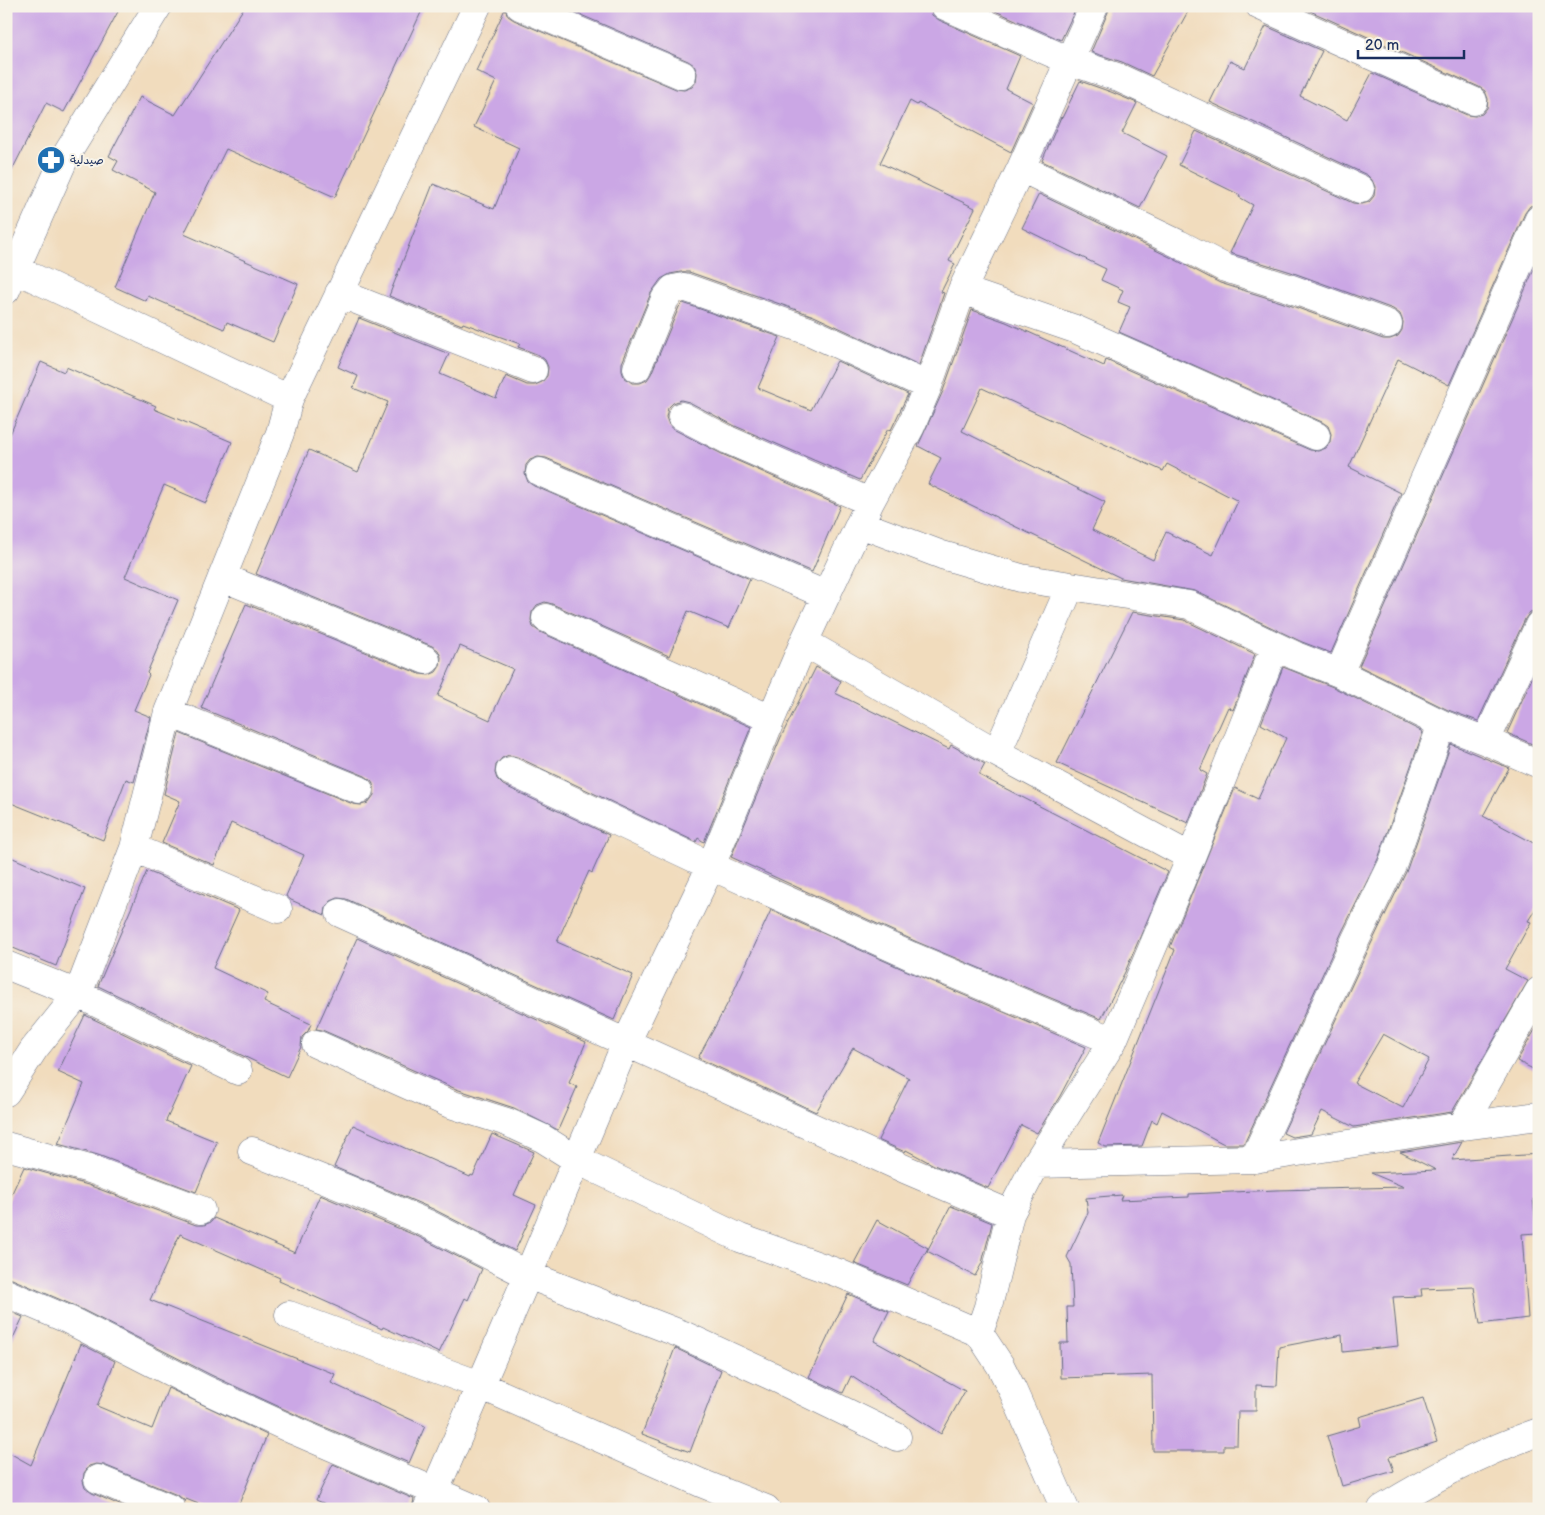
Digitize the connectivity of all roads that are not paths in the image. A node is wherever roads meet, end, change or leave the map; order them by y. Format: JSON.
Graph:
{"nodes":[{"id":1,"x":158,"y":6,"type":"edge"},
{"id":2,"x":477,"y":6,"type":"edge"},
{"id":3,"x":520,"y":6,"type":"edge"},
{"id":4,"x":945,"y":6,"type":"edge"},
{"id":5,"x":1094,"y":6,"type":"edge"},
{"id":6,"x":1260,"y":6,"type":"edge"},
{"id":7,"x":1070,"y":61,"type":"junction"},
{"id":8,"x":682,"y":75,"type":"dead end"},
{"id":9,"x":1473,"y":101,"type":"dead end"},
{"id":10,"x":1021,"y":168,"type":"junction"},
{"id":11,"x":1360,"y":189,"type":"dead end"},
{"id":12,"x":1539,"y":219,"type":"edge"},
{"id":13,"x":10,"y":279,"type":"edge"},
{"id":14,"x":962,"y":290,"type":"junction"},
{"id":15,"x":338,"y":294,"type":"junction"},
{"id":16,"x":1388,"y":324,"type":"dead end"},
{"id":17,"x":637,"y":368,"type":"dead end"},
{"id":18,"x":533,"y":370,"type":"dead end"},
{"id":19,"x":928,"y":386,"type":"junction"},
{"id":20,"x":289,"y":399,"type":"junction"},
{"id":21,"x":682,"y":416,"type":"dead end"},
{"id":22,"x":1316,"y":436,"type":"dead end"},
{"id":23,"x":540,"y":472,"type":"dead end"},
{"id":24,"x":865,"y":513,"type":"junction"},
{"id":25,"x":222,"y":577,"type":"junction"},
{"id":26,"x":1070,"y":587,"type":"junction"},
{"id":27,"x":826,"y":595,"type":"junction"},
{"id":28,"x":546,"y":618,"type":"dead end"},
{"id":29,"x":1539,"y":625,"type":"edge"},
{"id":30,"x":804,"y":642,"type":"junction"},
{"id":31,"x":1275,"y":646,"type":"junction"},
{"id":32,"x":426,"y":660,"type":"dead end"},
{"id":33,"x":1339,"y":673,"type":"junction"},
{"id":34,"x":168,"y":712,"type":"junction"},
{"id":35,"x":771,"y":719,"type":"junction"},
{"id":36,"x":1442,"y":724,"type":"junction"},
{"id":37,"x":1486,"y":741,"type":"junction"},
{"id":38,"x":997,"y":753,"type":"junction"},
{"id":39,"x":1539,"y":764,"type":"edge"},
{"id":40,"x":510,"y":771,"type":"dead end"},
{"id":41,"x":359,"y":790,"type":"dead end"},
{"id":42,"x":134,"y":848,"type":"junction"},
{"id":43,"x":1191,"y":857,"type":"junction"},
{"id":44,"x":711,"y":866,"type":"junction"},
{"id":45,"x":278,"y":909,"type":"dead end"},
{"id":46,"x":340,"y":913,"type":"dead end"},
{"id":47,"x":6,"y":965,"type":"edge"},
{"id":48,"x":1539,"y":991,"type":"edge"},
{"id":49,"x":78,"y":994,"type":"junction"},
{"id":50,"x":1113,"y":1041,"type":"junction"},
{"id":51,"x":626,"y":1043,"type":"junction"},
{"id":52,"x":316,"y":1044,"type":"dead end"},
{"id":53,"x":238,"y":1071,"type":"dead end"},
{"id":54,"x":6,"y":1092,"type":"edge"},
{"id":55,"x":1539,"y":1116,"type":"edge"},
{"id":56,"x":1462,"y":1126,"type":"junction"},
{"id":57,"x":6,"y":1146,"type":"edge"},
{"id":58,"x":252,"y":1151,"type":"dead end"},
{"id":59,"x":1254,"y":1159,"type":"junction"},
{"id":60,"x":577,"y":1160,"type":"junction"},
{"id":61,"x":1036,"y":1164,"type":"junction"},
{"id":62,"x":201,"y":1210,"type":"dead end"},
{"id":63,"x":1010,"y":1214,"type":"junction"},
{"id":64,"x":528,"y":1275,"type":"junction"},
{"id":65,"x":6,"y":1293,"type":"edge"},
{"id":66,"x":289,"y":1315,"type":"dead end"},
{"id":67,"x":979,"y":1333,"type":"junction"},
{"id":68,"x":480,"y":1385,"type":"junction"},
{"id":69,"x":1539,"y":1432,"type":"edge"},
{"id":70,"x":897,"y":1437,"type":"dead end"},
{"id":71,"x":98,"y":1479,"type":"dead end"},
{"id":72,"x":431,"y":1500,"type":"edge"},
{"id":73,"x":171,"y":1509,"type":"edge"},
{"id":74,"x":476,"y":1509,"type":"edge"},
{"id":75,"x":766,"y":1509,"type":"edge"},
{"id":76,"x":1065,"y":1509,"type":"edge"},
{"id":77,"x":1382,"y":1509,"type":"edge"}],
"edges":[{"from":1,"to":13,"type":"street"},
{"from":2,"to":15,"type":"street"},
{"from":3,"to":8,"type":"street"},
{"from":4,"to":7,"type":"street"},
{"from":5,"to":7,"type":"street"},
{"from":6,"to":9,"type":"street"},
{"from":7,"to":10,"type":"street"},
{"from":7,"to":11,"type":"street"},
{"from":10,"to":14,"type":"street"},
{"from":10,"to":16,"type":"street"},
{"from":12,"to":33,"type":"street"},
{"from":13,"to":20,"type":"street"},
{"from":14,"to":19,"type":"street"},
{"from":14,"to":22,"type":"street"},
{"from":15,"to":18,"type":"street"},
{"from":15,"to":20,"type":"street"},
{"from":17,"to":19,"type":"street"},
{"from":19,"to":24,"type":"street"},
{"from":20,"to":25,"type":"street"},
{"from":21,"to":24,"type":"street"},
{"from":23,"to":27,"type":"street"},
{"from":24,"to":26,"type":"street"},
{"from":24,"to":27,"type":"street"},
{"from":25,"to":32,"type":"street"},
{"from":25,"to":34,"type":"street"},
{"from":26,"to":31,"type":"street"},
{"from":26,"to":38,"type":"street"},
{"from":27,"to":30,"type":"street"},
{"from":28,"to":35,"type":"street"},
{"from":29,"to":37,"type":"street"},
{"from":30,"to":35,"type":"street"},
{"from":30,"to":38,"type":"street"},
{"from":31,"to":33,"type":"street"},
{"from":31,"to":43,"type":"street"},
{"from":33,"to":36,"type":"street"},
{"from":34,"to":41,"type":"street"},
{"from":34,"to":42,"type":"street"},
{"from":35,"to":44,"type":"street"},
{"from":36,"to":37,"type":"street"},
{"from":36,"to":59,"type":"street"},
{"from":37,"to":39,"type":"street"},
{"from":38,"to":43,"type":"street"},
{"from":40,"to":44,"type":"street"},
{"from":42,"to":45,"type":"street"},
{"from":42,"to":49,"type":"street"},
{"from":43,"to":50,"type":"street"},
{"from":44,"to":50,"type":"street"},
{"from":44,"to":51,"type":"street"},
{"from":46,"to":51,"type":"street"},
{"from":47,"to":49,"type":"street"},
{"from":48,"to":56,"type":"street"},
{"from":49,"to":53,"type":"street"},
{"from":49,"to":54,"type":"street"},
{"from":50,"to":61,"type":"street"},
{"from":51,"to":60,"type":"street"},
{"from":51,"to":63,"type":"street"},
{"from":52,"to":60,"type":"street"},
{"from":55,"to":56,"type":"street"},
{"from":56,"to":59,"type":"street"},
{"from":57,"to":62,"type":"street"},
{"from":58,"to":64,"type":"street"},
{"from":59,"to":61,"type":"street"},
{"from":60,"to":64,"type":"street"},
{"from":60,"to":67,"type":"street"},
{"from":61,"to":63,"type":"street"},
{"from":63,"to":67,"type":"street"},
{"from":64,"to":68,"type":"street"},
{"from":64,"to":70,"type":"street"},
{"from":65,"to":72,"type":"street"},
{"from":66,"to":68,"type":"street"},
{"from":67,"to":76,"type":"street"},
{"from":68,"to":72,"type":"street"},
{"from":68,"to":75,"type":"street"},
{"from":69,"to":77,"type":"street"},
{"from":71,"to":73,"type":"street"},
{"from":72,"to":74,"type":"street"}]}
